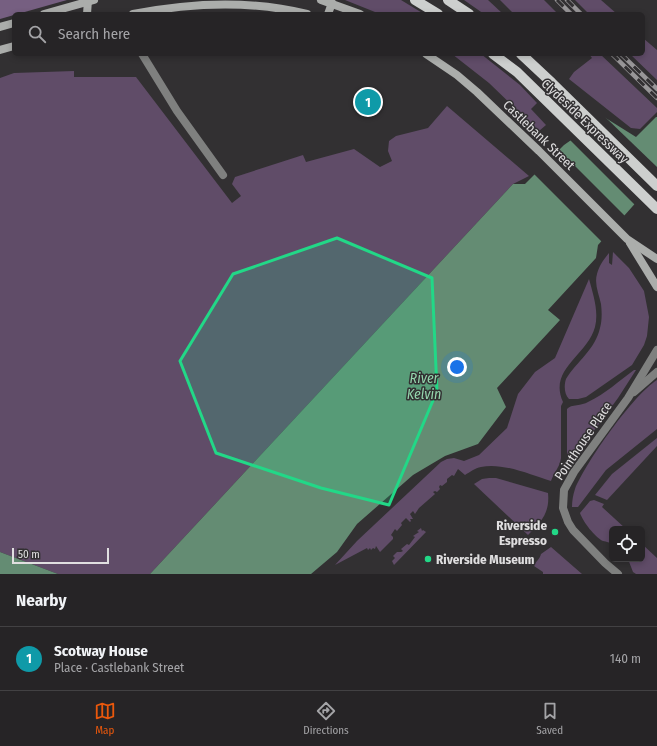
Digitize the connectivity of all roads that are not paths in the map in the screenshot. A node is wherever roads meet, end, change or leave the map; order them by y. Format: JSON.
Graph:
{"nodes":[{"id":1,"x":90,"y":0,"type":"edge"},
{"id":2,"x":321,"y":0,"type":"edge"},
{"id":3,"x":415,"y":0,"type":"edge"},
{"id":4,"x":448,"y":0,"type":"edge"},
{"id":5,"x":332,"y":3,"type":"junction"},
{"id":6,"x":51,"y":12,"type":"edge"},
{"id":7,"x":87,"y":12,"type":"edge"},
{"id":8,"x":144,"y":12,"type":"edge"},
{"id":9,"x":298,"y":12,"type":"edge"},
{"id":10,"x":329,"y":12,"type":"edge"},
{"id":11,"x":355,"y":12,"type":"edge"},
{"id":12,"x":435,"y":12,"type":"edge"},
{"id":13,"x":466,"y":12,"type":"edge"},
{"id":14,"x":12,"y":24,"type":"edge"},
{"id":15,"x":0,"y":27,"type":"edge"},
{"id":16,"x":12,"y":47,"type":"edge"},
{"id":17,"x":0,"y":50,"type":"edge"},
{"id":18,"x":143,"y":56,"type":"edge"},
{"id":19,"x":427,"y":56,"type":"edge"},
{"id":20,"x":496,"y":56,"type":"edge"},
{"id":21,"x":523,"y":56,"type":"edge"},
{"id":22,"x":223,"y":175,"type":"dead end"},
{"id":23,"x":657,"y":186,"type":"edge"},
{"id":24,"x":657,"y":209,"type":"edge"},
{"id":25,"x":627,"y":238,"type":"junction"},
{"id":26,"x":657,"y":259,"type":"edge"},
{"id":27,"x":657,"y":287,"type":"edge"},
{"id":28,"x":657,"y":350,"type":"edge"},
{"id":29,"x":657,"y":372,"type":"edge"},
{"id":30,"x":628,"y":398,"type":"junction"},
{"id":31,"x":618,"y":574,"type":"edge"}],
"edges":[{"from":1,"to":6,"type":"main road"},
{"from":1,"to":7,"type":"main road"},
{"from":2,"to":5,"type":"main road"},
{"from":3,"to":12,"type":"main road"},
{"from":4,"to":13,"type":"main road"},
{"from":5,"to":10,"type":"main road"},
{"from":5,"to":11,"type":"main road"},
{"from":8,"to":9,"type":"main road"},
{"from":14,"to":15,"type":"main road"},
{"from":16,"to":17,"type":"main road"},
{"from":18,"to":22,"type":"street"},
{"from":19,"to":25,"type":"main road","name":"Castlebank Street"},
{"from":20,"to":24,"type":"main road","name":"Clydeside Expressway"},
{"from":21,"to":23,"type":"main road","name":"Clydeside Expressway"},
{"from":25,"to":26,"type":"main road","name":"Castlebank Street"},
{"from":25,"to":27,"type":"main road","name":"Castlebank Street"},
{"from":28,"to":30,"type":"street","name":"Pointhouse Place"},
{"from":29,"to":30,"type":"street","name":"Pointhouse Place"},
{"from":30,"to":31,"type":"street","name":"Pointhouse Place"}]}
